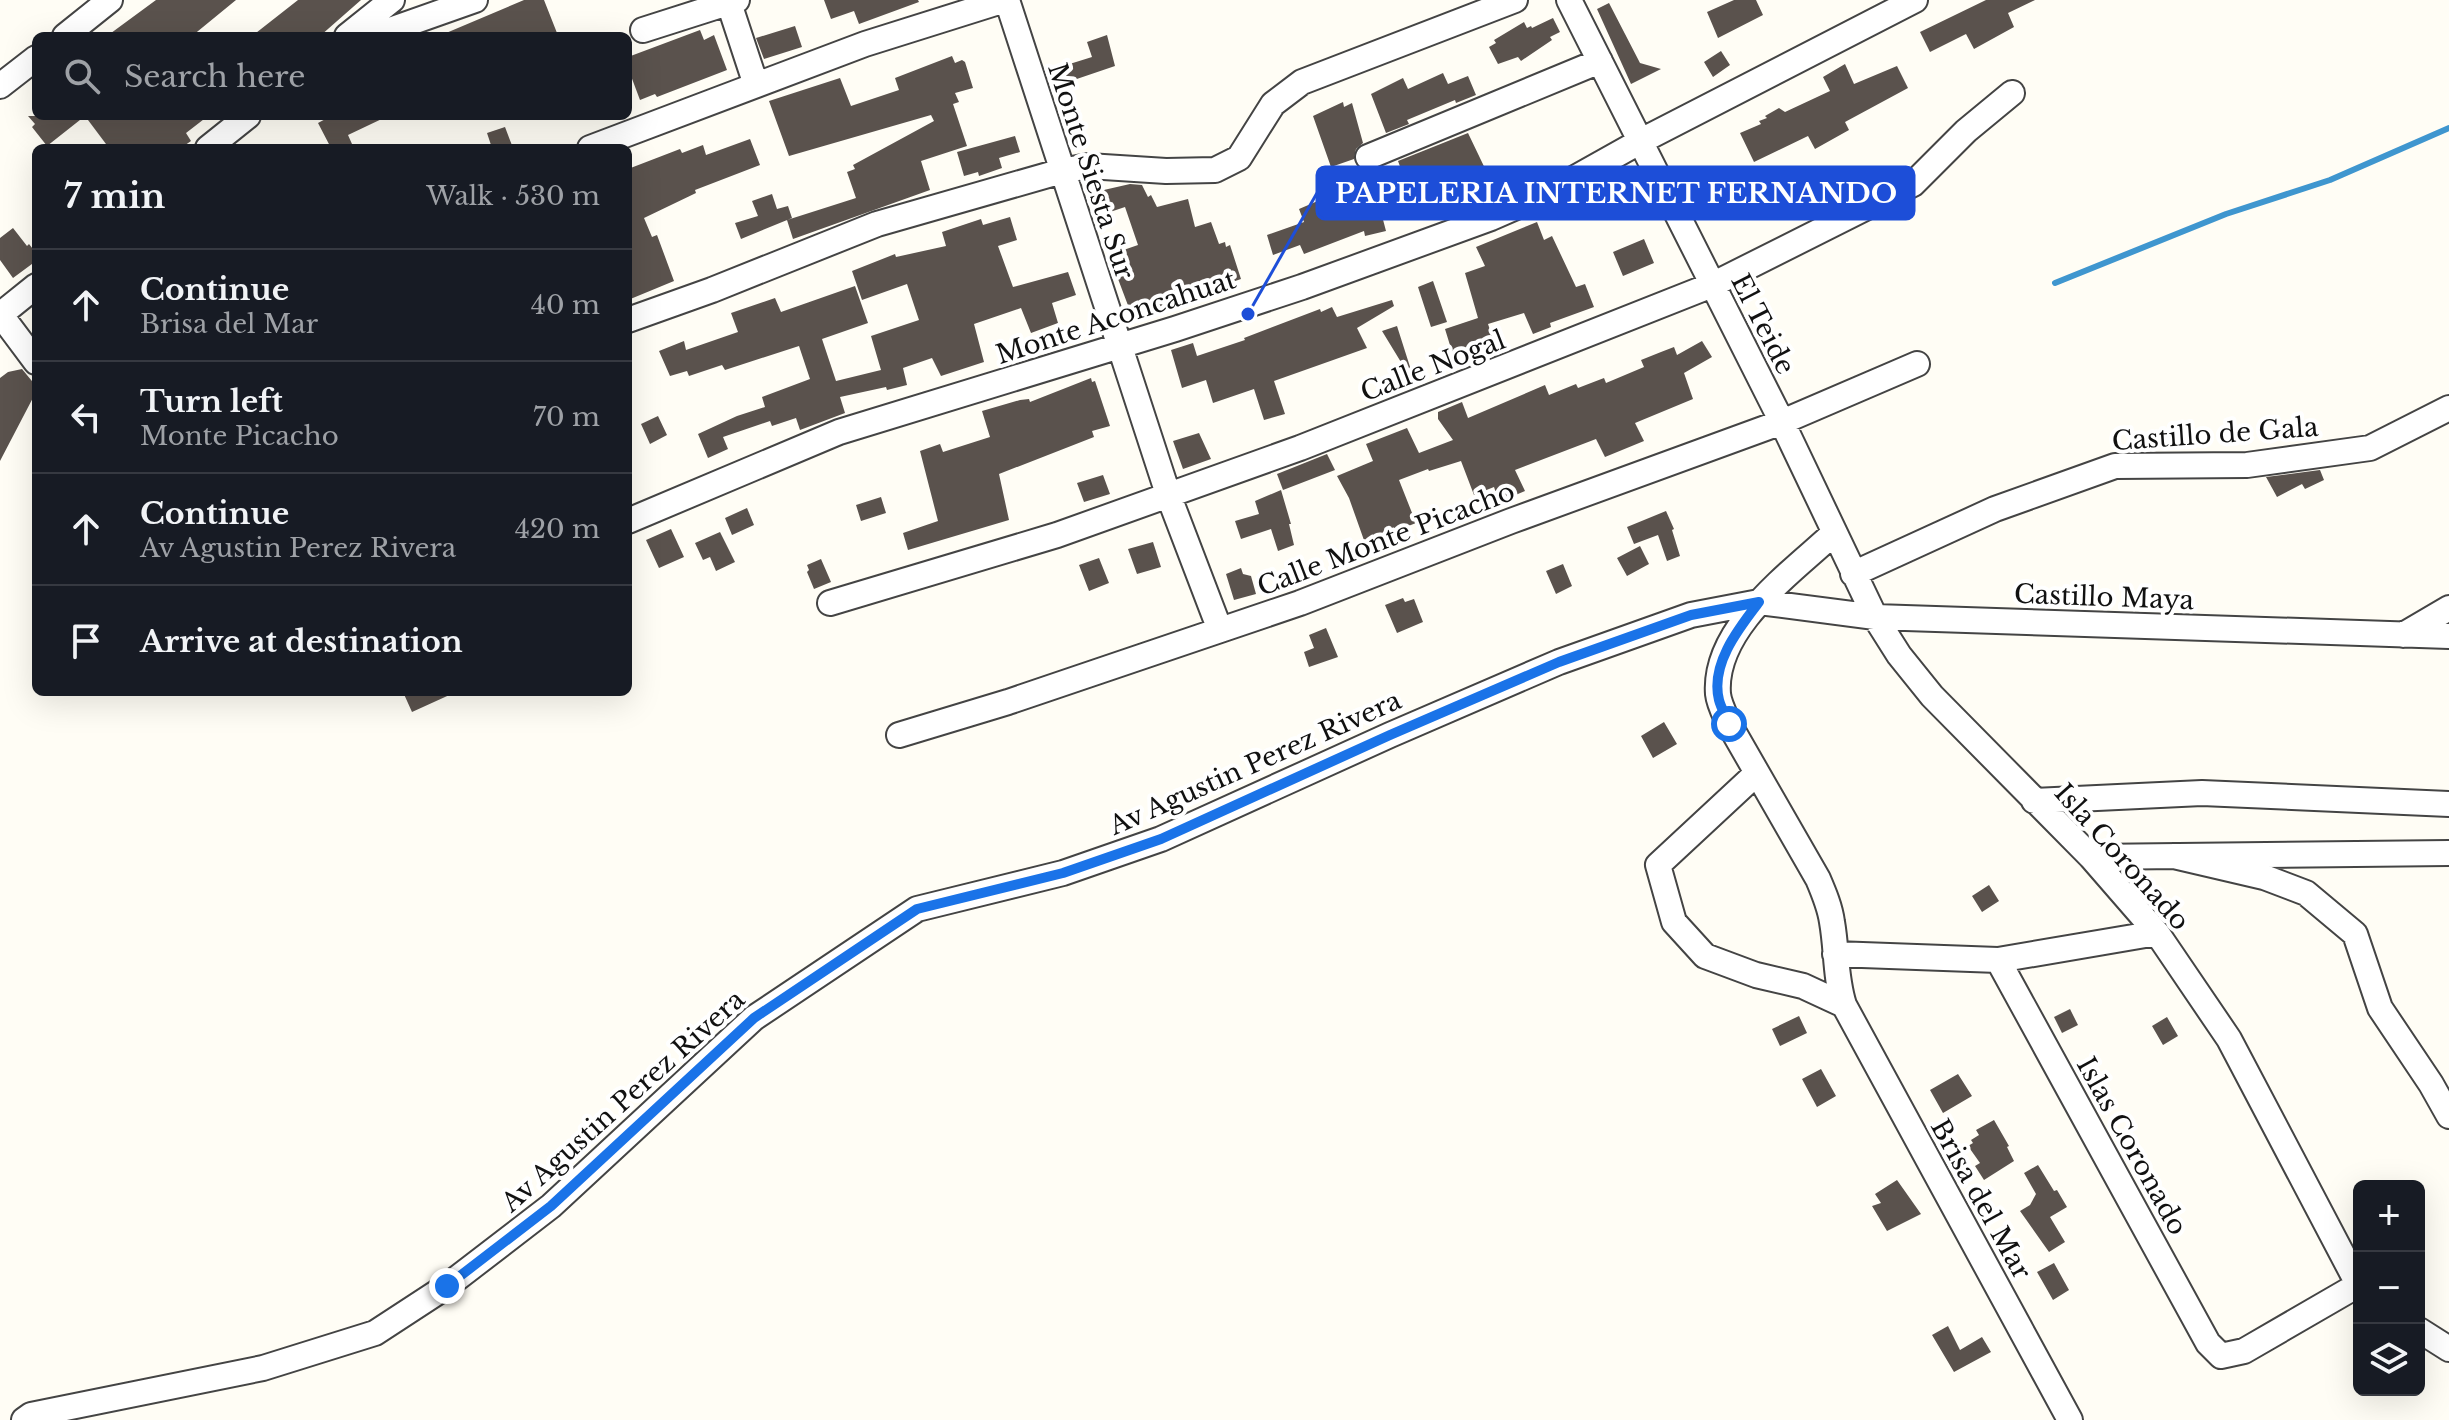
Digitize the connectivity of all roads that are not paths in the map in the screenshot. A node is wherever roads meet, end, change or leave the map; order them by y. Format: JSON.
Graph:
{"nodes":[{"id":1,"x":110,"y":0,"type":"edge"},
{"id":2,"x":392,"y":0,"type":"edge"},
{"id":3,"x":475,"y":0,"type":"edge"},
{"id":4,"x":1006,"y":0,"type":"edge"},
{"id":5,"x":1515,"y":0,"type":"edge"},
{"id":6,"x":1569,"y":0,"type":"edge"},
{"id":7,"x":1915,"y":0,"type":"edge"},
{"id":8,"x":731,"y":1,"type":"edge"},
{"id":9,"x":643,"y":30,"type":"dead end"},
{"id":10,"x":70,"y":32,"type":"edge"},
{"id":11,"x":352,"y":32,"type":"edge"},
{"id":12,"x":384,"y":32,"type":"edge"},
{"id":13,"x":32,"y":61,"type":"edge"},
{"id":14,"x":1600,"y":61,"type":"junction"},
{"id":15,"x":756,"y":85,"type":"junction"},
{"id":16,"x":0,"y":86,"type":"edge"},
{"id":17,"x":2012,"y":93,"type":"dead end"},
{"id":18,"x":243,"y":120,"type":"edge"},
{"id":19,"x":1641,"y":141,"type":"junction"},
{"id":20,"x":213,"y":144,"type":"edge"},
{"id":21,"x":601,"y":144,"type":"edge"},
{"id":22,"x":1368,"y":157,"type":"dead end"},
{"id":23,"x":1062,"y":171,"type":"junction"},
{"id":24,"x":1712,"y":285,"type":"junction"},
{"id":25,"x":32,"y":289,"type":"edge"},
{"id":26,"x":0,"y":315,"type":"edge"},
{"id":27,"x":632,"y":319,"type":"edge"},
{"id":28,"x":1119,"y":348,"type":"junction"},
{"id":29,"x":32,"y":357,"type":"edge"},
{"id":30,"x":1917,"y":364,"type":"dead end"},
{"id":31,"x":2449,"y":408,"type":"edge"},
{"id":32,"x":1782,"y":422,"type":"junction"},
{"id":33,"x":1168,"y":494,"type":"junction"},
{"id":34,"x":632,"y":519,"type":"edge"},
{"id":35,"x":1834,"y":533,"type":"junction"},
{"id":36,"x":1853,"y":574,"type":"junction"},
{"id":37,"x":1759,"y":602,"type":"junction"},
{"id":38,"x":830,"y":603,"type":"dead end"},
{"id":39,"x":2449,"y":608,"type":"edge"},
{"id":40,"x":1875,"y":617,"type":"junction"},
{"id":41,"x":1220,"y":630,"type":"junction"},
{"id":42,"x":2401,"y":636,"type":"junction"},
{"id":43,"x":2449,"y":636,"type":"edge"},
{"id":44,"x":899,"y":735,"type":"dead end"},
{"id":45,"x":1757,"y":773,"type":"junction"},
{"id":46,"x":2034,"y":801,"type":"junction"},
{"id":47,"x":2449,"y":804,"type":"edge"},
{"id":48,"x":2449,"y":853,"type":"edge"},
{"id":49,"x":2174,"y":856,"type":"junction"},
{"id":50,"x":2091,"y":857,"type":"junction"},
{"id":51,"x":2157,"y":933,"type":"junction"},
{"id":52,"x":1835,"y":954,"type":"junction"},
{"id":53,"x":1998,"y":960,"type":"junction"},
{"id":54,"x":1844,"y":1005,"type":"junction"},
{"id":55,"x":2449,"y":1116,"type":"edge"},
{"id":56,"x":2353,"y":1276,"type":"edge"},
{"id":57,"x":2353,"y":1289,"type":"edge"},
{"id":58,"x":2425,"y":1334,"type":"edge"},
{"id":59,"x":2449,"y":1349,"type":"edge"},
{"id":60,"x":24,"y":1420,"type":"edge"},
{"id":61,"x":2070,"y":1420,"type":"edge"}],
"edges":[{"from":1,"to":10,"type":"street"},
{"from":2,"to":11,"type":"street"},
{"from":3,"to":12,"type":"street"},
{"from":4,"to":15,"type":"street"},
{"from":4,"to":23,"type":"street","name":"Monte Siesta Sur"},
{"from":5,"to":23,"type":"street"},
{"from":6,"to":14,"type":"street","name":"El Teide"},
{"from":7,"to":19,"type":"street","name":"Monte Aconcahuat"},
{"from":8,"to":9,"type":"street"},
{"from":8,"to":15,"type":"street"},
{"from":13,"to":16,"type":"street"},
{"from":14,"to":19,"type":"street","name":"El Teide"},
{"from":14,"to":22,"type":"street"},
{"from":15,"to":21,"type":"street"},
{"from":17,"to":24,"type":"street","name":"Calle Nogal"},
{"from":18,"to":20,"type":"street"},
{"from":19,"to":24,"type":"street","name":"El Teide"},
{"from":19,"to":28,"type":"street","name":"Monte Aconcahuat"},
{"from":23,"to":27,"type":"street"},
{"from":23,"to":28,"type":"street","name":"Monte Siesta Sur"},
{"from":24,"to":32,"type":"street","name":"El Teide"},
{"from":24,"to":33,"type":"street","name":"Calle Nogal"},
{"from":25,"to":26,"type":"street"},
{"from":26,"to":29,"type":"street"},
{"from":28,"to":33,"type":"street","name":"Monte Siesta Sur"},
{"from":28,"to":34,"type":"street","name":"Monte Aconcahuat"},
{"from":30,"to":32,"type":"street","name":"Calle Monte Picacho"},
{"from":31,"to":36,"type":"street","name":"Castillo de Gala"},
{"from":32,"to":35,"type":"street","name":"El Teide"},
{"from":32,"to":41,"type":"street","name":"Calle Monte Picacho"},
{"from":33,"to":38,"type":"street","name":"Calle Nogal"},
{"from":33,"to":41,"type":"street","name":"Monte Siesta Sur"},
{"from":35,"to":36,"type":"street","name":"Isla Coronado"},
{"from":35,"to":37,"type":"street","name":"Brisa del Mar"},
{"from":36,"to":40,"type":"street","name":"Isla Coronado"},
{"from":37,"to":40,"type":"street","name":"Castillo Maya"},
{"from":37,"to":45,"type":"street","name":"Brisa del Mar"},
{"from":37,"to":60,"type":"street","name":"Av Agustin Perez Rivera"},
{"from":39,"to":42,"type":"street"},
{"from":40,"to":42,"type":"street","name":"Castillo Maya"},
{"from":40,"to":46,"type":"street","name":"Isla Coronado"},
{"from":41,"to":44,"type":"street","name":"Calle Monte Picacho"},
{"from":42,"to":43,"type":"street","name":"Castillo Maya"},
{"from":45,"to":52,"type":"street","name":"Brisa del Mar"},
{"from":45,"to":54,"type":"street"},
{"from":46,"to":47,"type":"street"},
{"from":46,"to":50,"type":"street","name":"Isla Coronado"},
{"from":48,"to":49,"type":"street"},
{"from":49,"to":50,"type":"street"},
{"from":49,"to":55,"type":"street"},
{"from":50,"to":51,"type":"street","name":"Isla Coronado"},
{"from":51,"to":53,"type":"street"},
{"from":51,"to":56,"type":"street","name":"Isla Coronado"},
{"from":52,"to":53,"type":"street"},
{"from":52,"to":54,"type":"street","name":"Brisa del Mar"},
{"from":53,"to":57,"type":"street","name":"Islas Coronado"},
{"from":54,"to":61,"type":"street","name":"Brisa del Mar"},
{"from":58,"to":59,"type":"street"}]}
